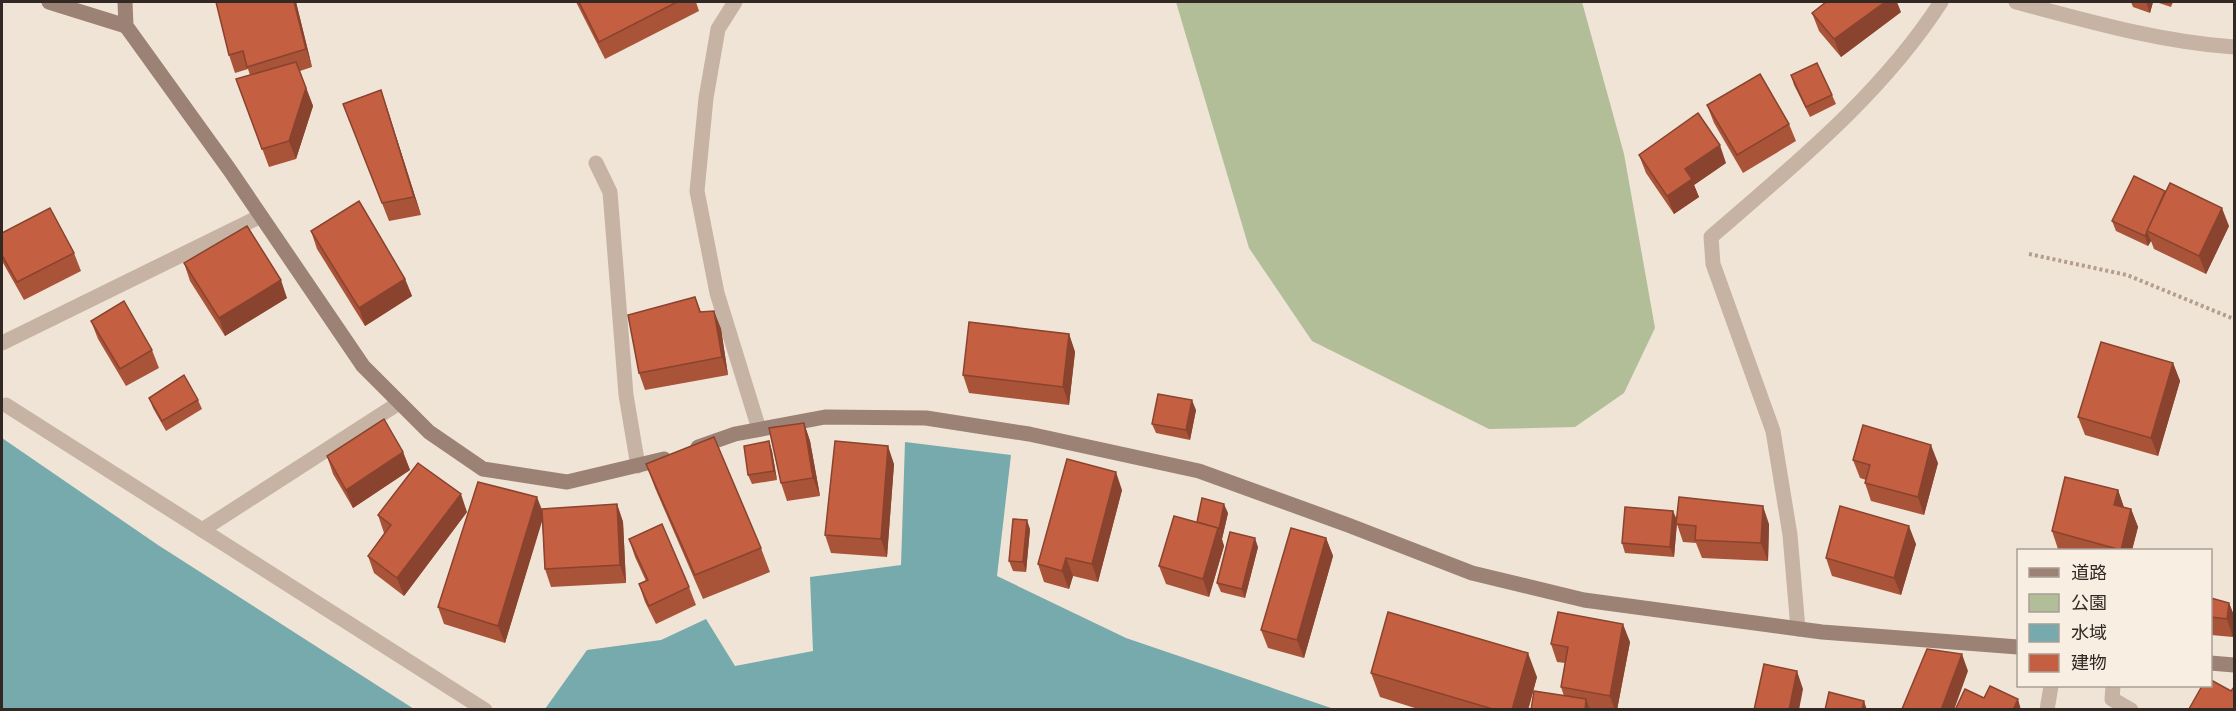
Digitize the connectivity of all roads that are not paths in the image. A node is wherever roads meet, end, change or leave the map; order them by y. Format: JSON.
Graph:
{"nodes":[{"id":1,"x":50,"y":2,"type":"edge"},
{"id":2,"x":125,"y":2,"type":"edge"},
{"id":3,"x":735,"y":2,"type":"edge"},
{"id":4,"x":1941,"y":2,"type":"edge"},
{"id":5,"x":2016,"y":2,"type":"edge"},
{"id":6,"x":126,"y":26,"type":"junction"},
{"id":7,"x":2235,"y":47,"type":"edge"},
{"id":8,"x":596,"y":163,"type":"dead end"},
{"id":9,"x":261,"y":216,"type":"junction"},
{"id":10,"x":2,"y":343,"type":"edge"},
{"id":11,"x":399,"y":403,"type":"junction"},
{"id":12,"x":6,"y":405,"type":"dead end"},
{"id":13,"x":759,"y":429,"type":"junction"},
{"id":14,"x":638,"y":466,"type":"junction"},
{"id":15,"x":201,"y":530,"type":"junction"},
{"id":16,"x":1798,"y":629,"type":"junction"},
{"id":17,"x":2017,"y":647,"type":"edge"},
{"id":18,"x":2212,"y":663,"type":"edge"},
{"id":19,"x":2235,"y":665,"type":"edge"},
{"id":20,"x":2051,"y":687,"type":"edge"},
{"id":21,"x":2113,"y":687,"type":"edge"},
{"id":22,"x":485,"y":710,"type":"edge"},
{"id":23,"x":2048,"y":710,"type":"edge"},
{"id":24,"x":2131,"y":710,"type":"edge"}],
"edges":[{"from":1,"to":6,"type":"street"},
{"from":2,"to":6,"type":"street"},
{"from":3,"to":13,"type":"street"},
{"from":4,"to":16,"type":"street"},
{"from":5,"to":7,"type":"street"},
{"from":6,"to":9,"type":"street"},
{"from":8,"to":14,"type":"street"},
{"from":9,"to":10,"type":"street"},
{"from":9,"to":11,"type":"street"},
{"from":11,"to":14,"type":"street"},
{"from":11,"to":15,"type":"street"},
{"from":12,"to":15,"type":"street"},
{"from":13,"to":14,"type":"street"},
{"from":13,"to":16,"type":"street"},
{"from":15,"to":22,"type":"street"},
{"from":16,"to":17,"type":"street"},
{"from":18,"to":19,"type":"street"},
{"from":20,"to":23,"type":"street"},
{"from":21,"to":24,"type":"street"}]}
